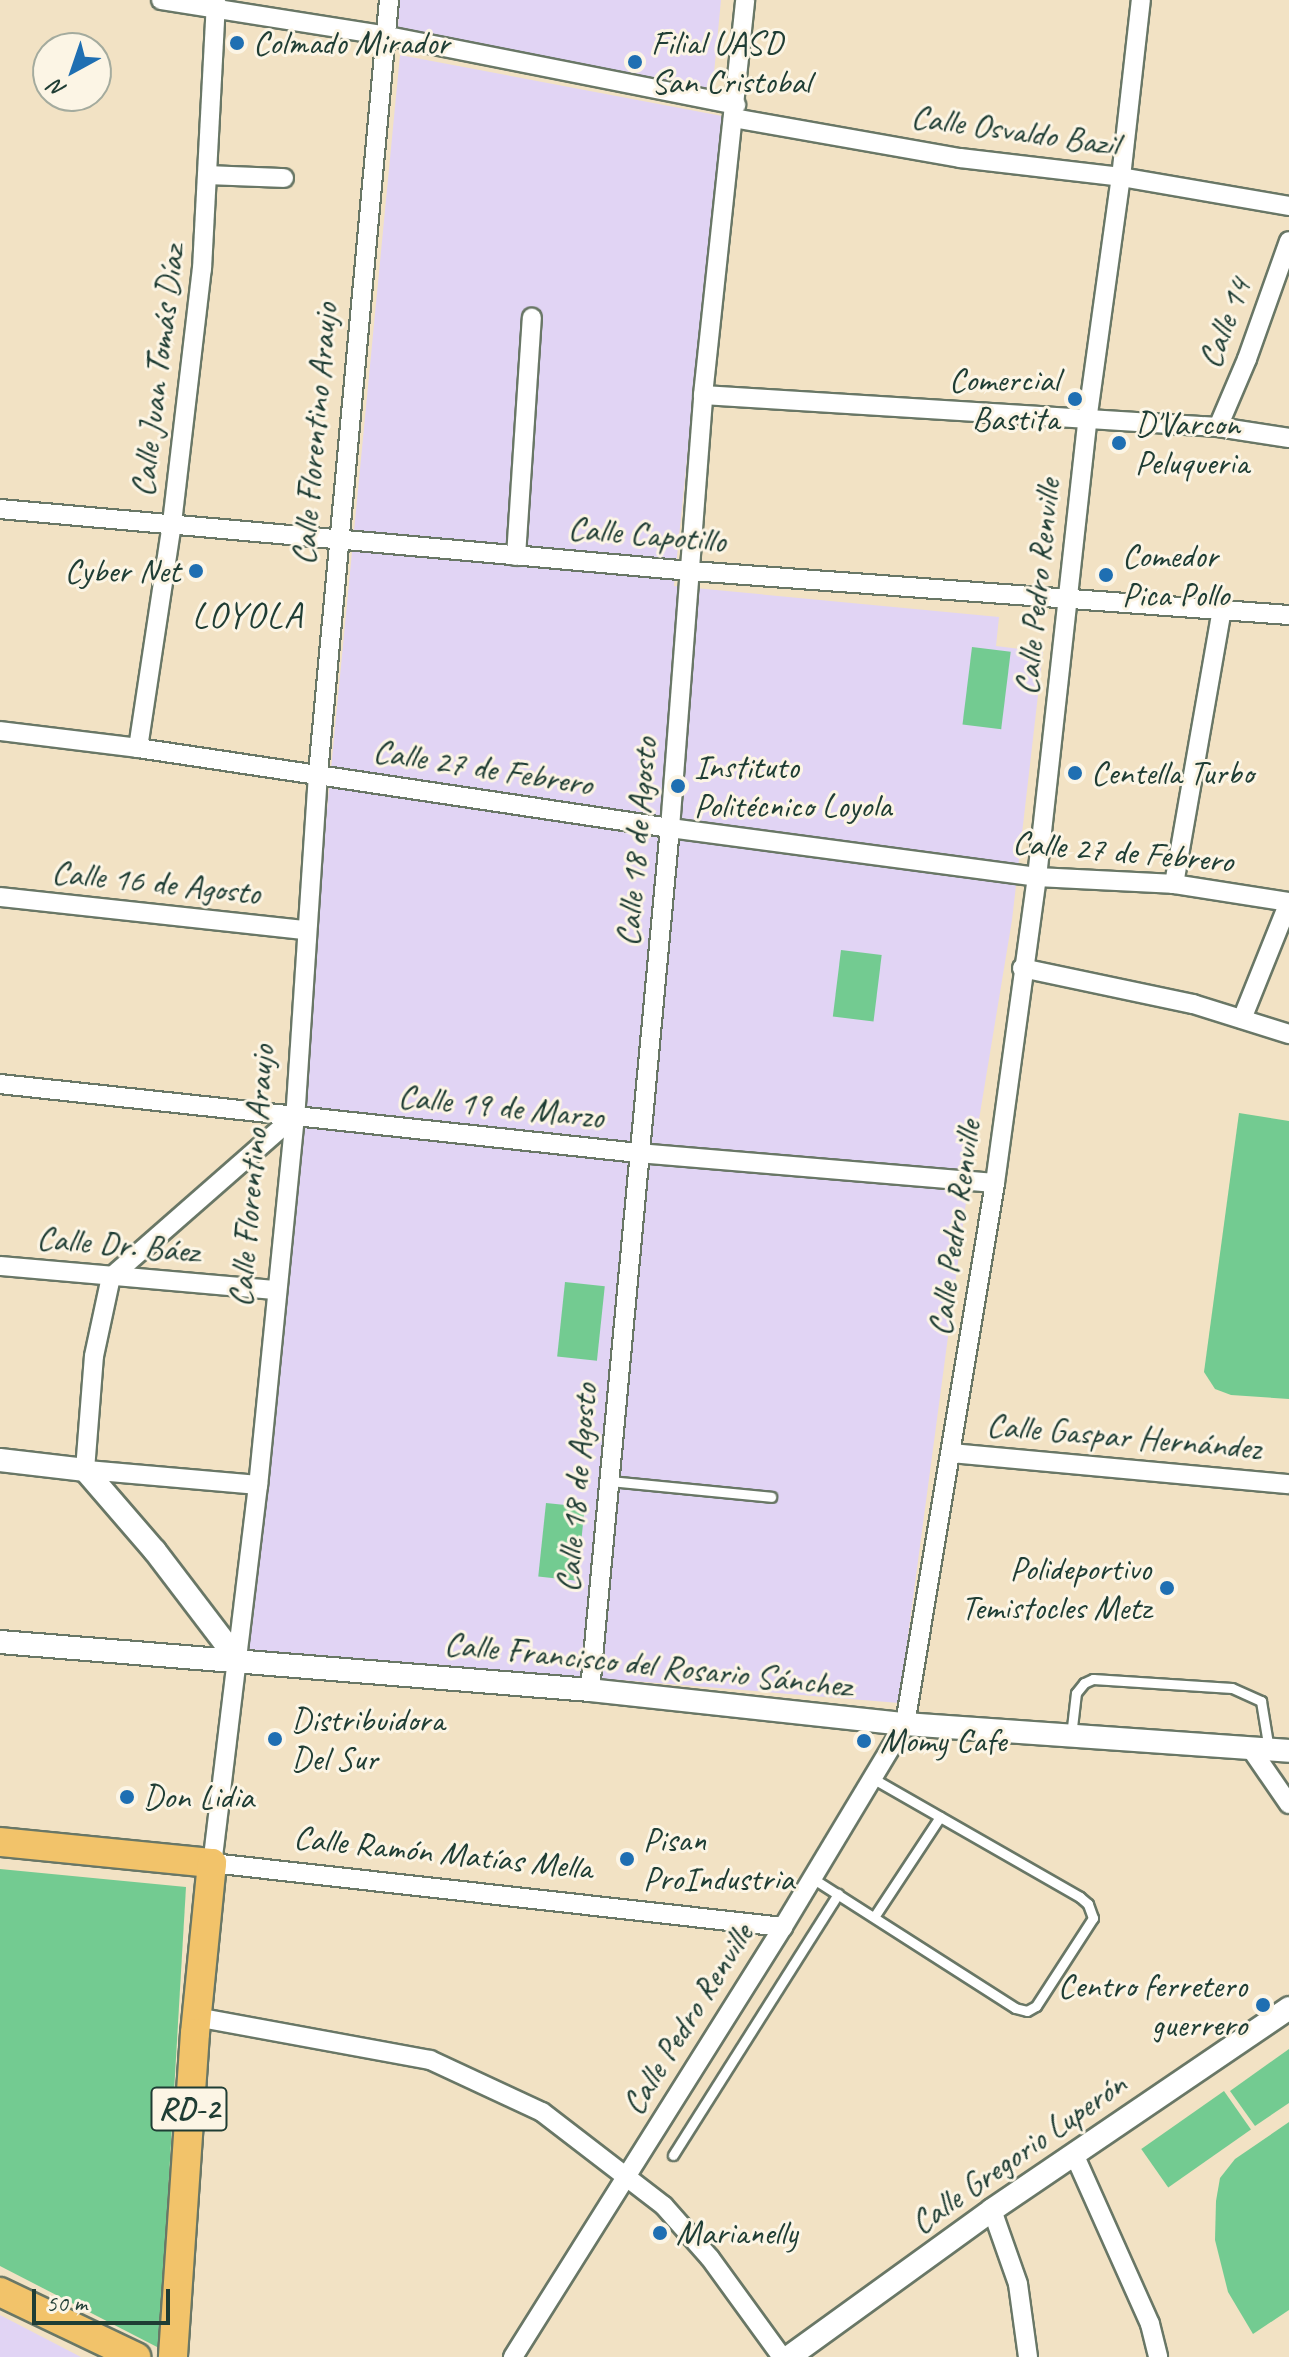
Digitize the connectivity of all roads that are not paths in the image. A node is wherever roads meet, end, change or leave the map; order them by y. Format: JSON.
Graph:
{"nodes":[{"id":1,"x":161,"y":0,"type":"edge"},
{"id":2,"x":389,"y":0,"type":"edge"},
{"id":3,"x":745,"y":0,"type":"edge"},
{"id":4,"x":1141,"y":0,"type":"edge"},
{"id":5,"x":216,"y":4,"type":"edge"},
{"id":6,"x":388,"y":36,"type":"junction"},
{"id":7,"x":734,"y":112,"type":"junction"},
{"id":8,"x":209,"y":175,"type":"junction"},
{"id":9,"x":1121,"y":177,"type":"junction"},
{"id":10,"x":284,"y":178,"type":"dead end"},
{"id":11,"x":1289,"y":206,"type":"edge"},
{"id":12,"x":1289,"y":241,"type":"edge"},
{"id":13,"x":532,"y":318,"type":"dead end"},
{"id":14,"x":703,"y":395,"type":"junction"},
{"id":15,"x":1087,"y":421,"type":"junction"},
{"id":16,"x":1218,"y":427,"type":"junction"},
{"id":17,"x":1289,"y":438,"type":"edge"},
{"id":18,"x":0,"y":509,"type":"edge"},
{"id":19,"x":172,"y":523,"type":"junction"},
{"id":20,"x":340,"y":541,"type":"junction"},
{"id":21,"x":516,"y":556,"type":"junction"},
{"id":22,"x":691,"y":571,"type":"junction"},
{"id":23,"x":1069,"y":599,"type":"junction"},
{"id":24,"x":1222,"y":610,"type":"junction"},
{"id":25,"x":1289,"y":615,"type":"edge"},
{"id":26,"x":0,"y":731,"type":"edge"},
{"id":27,"x":138,"y":748,"type":"junction"},
{"id":28,"x":318,"y":774,"type":"junction"},
{"id":29,"x":670,"y":828,"type":"junction"},
{"id":30,"x":1037,"y":877,"type":"junction"},
{"id":31,"x":1174,"y":884,"type":"junction"},
{"id":32,"x":0,"y":897,"type":"edge"},
{"id":33,"x":1289,"y":902,"type":"edge"},
{"id":34,"x":306,"y":930,"type":"junction"},
{"id":35,"x":1022,"y":968,"type":"junction"},
{"id":36,"x":1242,"y":1019,"type":"junction"},
{"id":37,"x":1289,"y":1034,"type":"edge"},
{"id":38,"x":0,"y":1084,"type":"edge"},
{"id":39,"x":295,"y":1116,"type":"junction"},
{"id":40,"x":638,"y":1153,"type":"junction"},
{"id":41,"x":995,"y":1183,"type":"junction"},
{"id":42,"x":0,"y":1266,"type":"edge"},
{"id":43,"x":111,"y":1277,"type":"junction"},
{"id":44,"x":277,"y":1290,"type":"junction"},
{"id":45,"x":952,"y":1453,"type":"junction"},
{"id":46,"x":0,"y":1460,"type":"edge"},
{"id":47,"x":85,"y":1470,"type":"junction"},
{"id":48,"x":609,"y":1481,"type":"junction"},
{"id":49,"x":1289,"y":1484,"type":"edge"},
{"id":50,"x":258,"y":1485,"type":"junction"},
{"id":51,"x":771,"y":1497,"type":"dead end"},
{"id":52,"x":0,"y":1642,"type":"edge"},
{"id":53,"x":238,"y":1660,"type":"junction"},
{"id":54,"x":590,"y":1690,"type":"junction"},
{"id":55,"x":905,"y":1724,"type":"junction"},
{"id":56,"x":1071,"y":1736,"type":"junction"},
{"id":57,"x":1270,"y":1750,"type":"edge"},
{"id":58,"x":872,"y":1778,"type":"junction"},
{"id":59,"x":1289,"y":1804,"type":"edge"},
{"id":60,"x":940,"y":1817,"type":"junction"},
{"id":61,"x":0,"y":1842,"type":"edge"},
{"id":62,"x":212,"y":1863,"type":"junction"},
{"id":63,"x":812,"y":1878,"type":"junction"},
{"id":64,"x":838,"y":1894,"type":"junction"},
{"id":65,"x":874,"y":1917,"type":"junction"},
{"id":66,"x":783,"y":1927,"type":"junction"},
{"id":67,"x":1289,"y":2008,"type":"edge"},
{"id":68,"x":196,"y":2017,"type":"junction"},
{"id":69,"x":1074,"y":2154,"type":"junction"},
{"id":70,"x":673,"y":2155,"type":"dead end"},
{"id":71,"x":626,"y":2176,"type":"junction"},
{"id":72,"x":992,"y":2210,"type":"junction"},
{"id":73,"x":0,"y":2292,"type":"edge"},
{"id":74,"x":136,"y":2357,"type":"edge"},
{"id":75,"x":173,"y":2357,"type":"edge"},
{"id":76,"x":513,"y":2357,"type":"edge"},
{"id":77,"x":782,"y":2357,"type":"edge"},
{"id":78,"x":789,"y":2357,"type":"edge"},
{"id":79,"x":1028,"y":2357,"type":"edge"},
{"id":80,"x":1158,"y":2357,"type":"edge"}],
"edges":[{"from":1,"to":5,"type":"street","name":"Calle Osvaldo Bazil"},
{"from":2,"to":6,"type":"street","name":"Calle Florentino Araujo"},
{"from":3,"to":7,"type":"street","name":"Calle 18 de Agosto"},
{"from":4,"to":9,"type":"street","name":"Calle Pedro Renville"},
{"from":5,"to":6,"type":"street","name":"Calle Osvaldo Bazil"},
{"from":5,"to":8,"type":"street","name":"Calle Juan Tomás Díaz"},
{"from":6,"to":7,"type":"street","name":"Calle Osvaldo Bazil"},
{"from":6,"to":20,"type":"street","name":"Calle Florentino Araujo"},
{"from":7,"to":9,"type":"street","name":"Calle Osvaldo Bazil"},
{"from":7,"to":14,"type":"street","name":"Calle 18 de Agosto"},
{"from":8,"to":10,"type":"street"},
{"from":8,"to":19,"type":"street","name":"Calle Juan Tomás Díaz"},
{"from":9,"to":11,"type":"street","name":"Calle Osvaldo Bazil"},
{"from":9,"to":15,"type":"street","name":"Calle Pedro Renville"},
{"from":12,"to":16,"type":"street","name":"Calle 14"},
{"from":13,"to":21,"type":"street"},
{"from":14,"to":15,"type":"street"},
{"from":14,"to":22,"type":"street","name":"Calle 18 de Agosto"},
{"from":15,"to":16,"type":"street"},
{"from":15,"to":23,"type":"street","name":"Calle Pedro Renville"},
{"from":16,"to":17,"type":"street"},
{"from":18,"to":19,"type":"street","name":"Calle Capotillo"},
{"from":19,"to":20,"type":"street","name":"Calle Capotillo"},
{"from":19,"to":27,"type":"street","name":"Calle Juan Tomás Díaz"},
{"from":20,"to":21,"type":"street","name":"Calle Capotillo"},
{"from":20,"to":28,"type":"street","name":"Calle Florentino Araujo"},
{"from":21,"to":22,"type":"street","name":"Calle Capotillo"},
{"from":22,"to":23,"type":"street","name":"Calle Capotillo"},
{"from":22,"to":29,"type":"street","name":"Calle 18 de Agosto"},
{"from":23,"to":24,"type":"street","name":"Calle Capotillo"},
{"from":23,"to":30,"type":"street","name":"Calle Pedro Renville"},
{"from":24,"to":25,"type":"street","name":"Calle Capotillo"},
{"from":24,"to":31,"type":"street"},
{"from":26,"to":27,"type":"street","name":"Calle 27 de Febrero"},
{"from":27,"to":28,"type":"street","name":"Calle 27 de Febrero"},
{"from":28,"to":29,"type":"street","name":"Calle 27 de Febrero"},
{"from":28,"to":34,"type":"street","name":"Calle Florentino Araujo"},
{"from":29,"to":30,"type":"street","name":"Calle 27 de Febrero"},
{"from":29,"to":40,"type":"street","name":"Calle 18 de Agosto"},
{"from":30,"to":31,"type":"street","name":"Calle 27 de Febrero"},
{"from":30,"to":35,"type":"street","name":"Calle Pedro Renville"},
{"from":31,"to":33,"type":"street","name":"Calle 27 de Febrero"},
{"from":32,"to":34,"type":"street","name":"Calle 16 de Agosto"},
{"from":33,"to":36,"type":"street"},
{"from":34,"to":39,"type":"street","name":"Calle Florentino Araujo"},
{"from":35,"to":36,"type":"street"},
{"from":35,"to":41,"type":"street","name":"Calle Pedro Renville"},
{"from":36,"to":37,"type":"street"},
{"from":38,"to":39,"type":"street","name":"Calle 19 de Marzo"},
{"from":39,"to":40,"type":"street","name":"Calle 19 de Marzo"},
{"from":39,"to":43,"type":"street"},
{"from":39,"to":44,"type":"street","name":"Calle Florentino Araujo"},
{"from":40,"to":41,"type":"street","name":"Calle 19 de Marzo"},
{"from":40,"to":48,"type":"street","name":"Calle 18 de Agosto"},
{"from":41,"to":45,"type":"street","name":"Calle Pedro Renville"},
{"from":42,"to":43,"type":"street","name":"Calle Dr. Báez"},
{"from":43,"to":44,"type":"street","name":"Calle Dr. Báez"},
{"from":43,"to":47,"type":"street"},
{"from":44,"to":50,"type":"street","name":"Calle Florentino Araujo"},
{"from":45,"to":49,"type":"street","name":"Calle Gaspar Hernández"},
{"from":45,"to":55,"type":"street","name":"Calle Pedro Renville"},
{"from":46,"to":47,"type":"street"},
{"from":47,"to":50,"type":"street"},
{"from":47,"to":53,"type":"street"},
{"from":48,"to":51,"type":"lane"},
{"from":48,"to":54,"type":"street","name":"Calle 18 de Agosto"},
{"from":50,"to":53,"type":"street","name":"Calle Florentino Araujo"},
{"from":52,"to":53,"type":"street","name":"Calle Francisco del Rosario Sánchez"},
{"from":53,"to":54,"type":"street","name":"Calle Francisco del Rosario Sánchez"},
{"from":53,"to":62,"type":"street","name":"Calle Florentino Araujo"},
{"from":54,"to":55,"type":"street","name":"Calle Francisco del Rosario Sánchez"},
{"from":55,"to":56,"type":"street","name":"Calle Francisco del Rosario Sánchez"},
{"from":55,"to":58,"type":"street","name":"Calle Pedro Renville"},
{"from":56,"to":57,"type":"street","name":"Calle Francisco del Rosario Sánchez"},
{"from":56,"to":57,"type":"lane"},
{"from":57,"to":59,"type":"street"},
{"from":58,"to":60,"type":"lane"},
{"from":58,"to":63,"type":"street","name":"Calle Pedro Renville"},
{"from":60,"to":65,"type":"lane"},
{"from":60,"to":65,"type":"lane"},
{"from":61,"to":62,"type":"main road","name":"Calle Ramón Matías Mella"},
{"from":62,"to":66,"type":"street","name":"Calle Ramón Matías Mella"},
{"from":62,"to":68,"type":"main road","name":"Calle Florentino Araujo","number":"RD-2"},
{"from":63,"to":64,"type":"lane"},
{"from":63,"to":66,"type":"street","name":"Calle Pedro Renville"},
{"from":64,"to":65,"type":"lane"},
{"from":64,"to":70,"type":"lane"},
{"from":66,"to":71,"type":"street","name":"Calle Pedro Renville"},
{"from":67,"to":69,"type":"street","name":"Calle Gregorio Luperón"},
{"from":68,"to":71,"type":"street"},
{"from":68,"to":75,"type":"main road","name":"Calle Florentino Araujo","number":"RD-2"},
{"from":69,"to":72,"type":"street","name":"Calle Gregorio Luperón"},
{"from":69,"to":80,"type":"street"},
{"from":71,"to":76,"type":"street","name":"Calle Pedro Renville"},
{"from":71,"to":77,"type":"street"},
{"from":72,"to":78,"type":"street","name":"Calle Gregorio Luperón"},
{"from":72,"to":79,"type":"street"},
{"from":73,"to":74,"type":"main road"}]}
